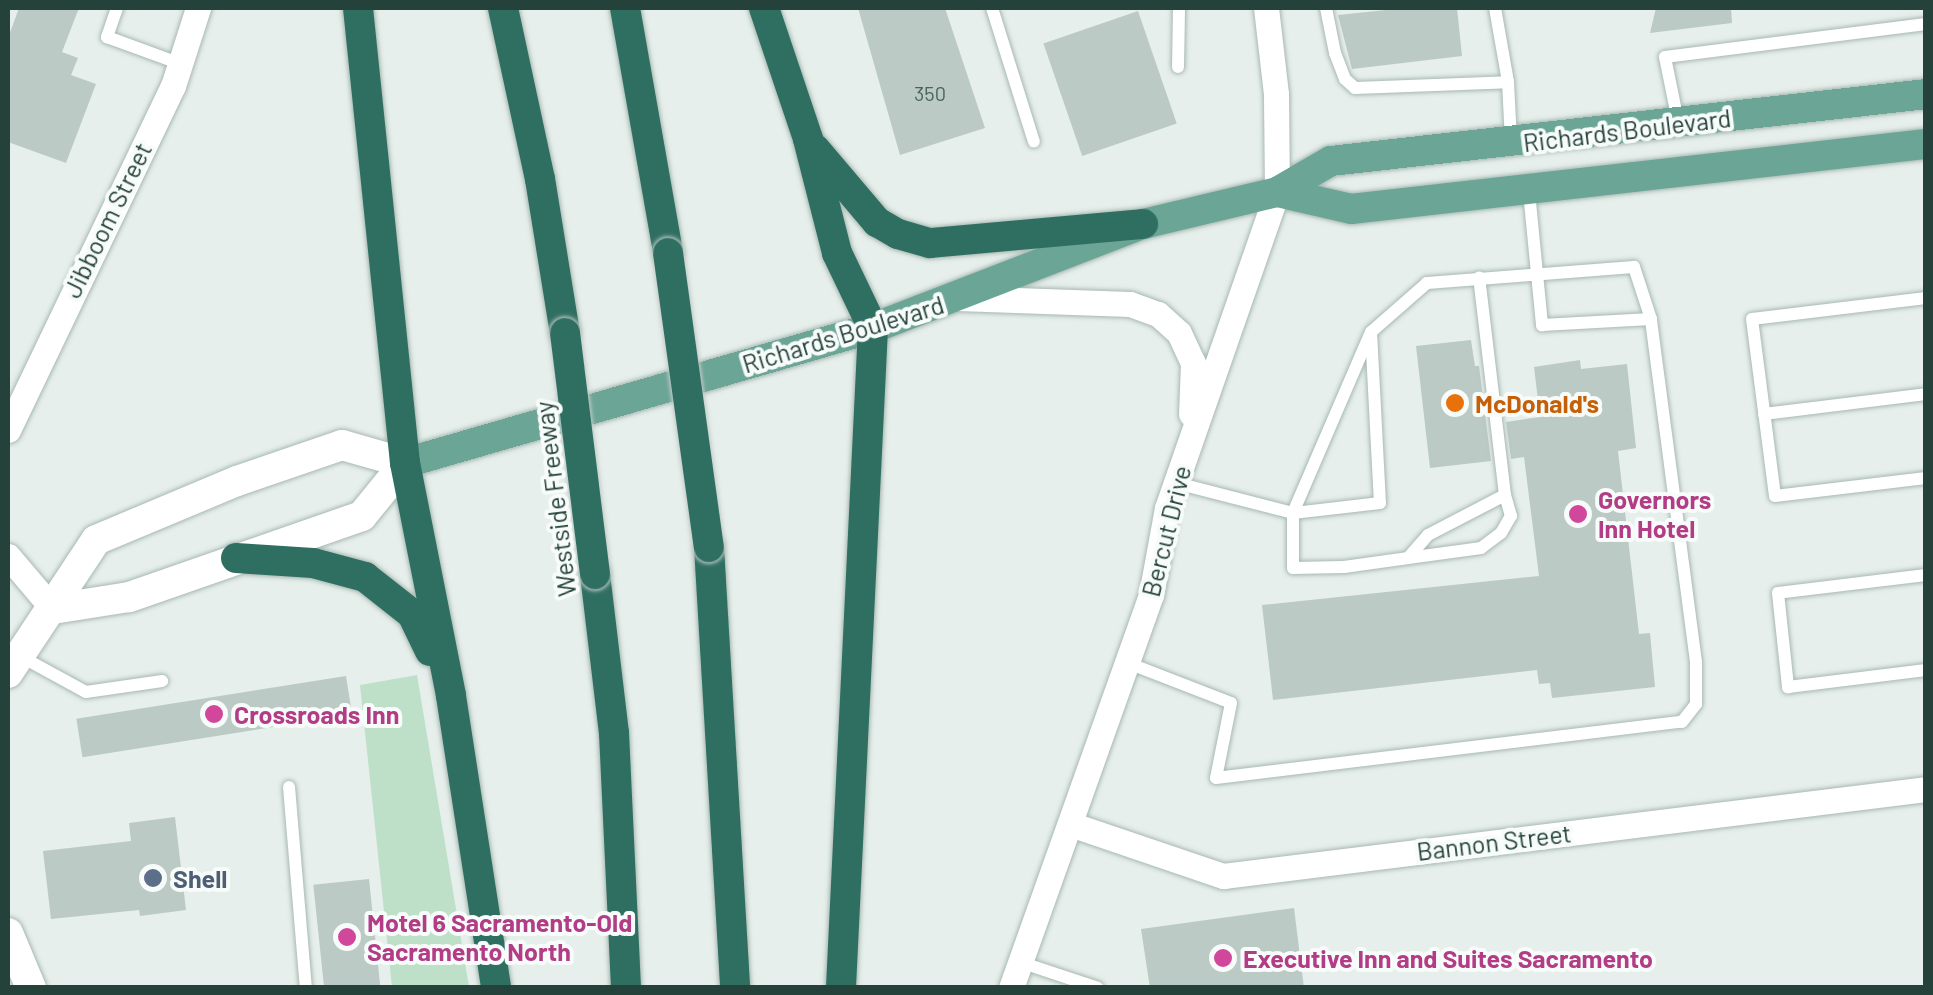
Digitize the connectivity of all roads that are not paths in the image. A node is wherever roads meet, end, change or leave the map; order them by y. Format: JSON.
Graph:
{"nodes":[{"id":1,"x":117,"y":8,"type":"edge"},
{"id":2,"x":198,"y":8,"type":"edge"},
{"id":3,"x":358,"y":8,"type":"edge"},
{"id":4,"x":503,"y":8,"type":"edge"},
{"id":5,"x":625,"y":8,"type":"edge"},
{"id":6,"x":764,"y":8,"type":"edge"},
{"id":7,"x":992,"y":8,"type":"edge"},
{"id":8,"x":1179,"y":8,"type":"edge"},
{"id":9,"x":1266,"y":8,"type":"edge"},
{"id":10,"x":1326,"y":8,"type":"edge"},
{"id":11,"x":1495,"y":8,"type":"edge"},
{"id":12,"x":1926,"y":24,"type":"edge"},
{"id":13,"x":180,"y":64,"type":"junction"},
{"id":14,"x":1178,"y":67,"type":"dead end"},
{"id":15,"x":1508,"y":82,"type":"junction"},
{"id":16,"x":1926,"y":94,"type":"edge"},
{"id":17,"x":1679,"y":124,"type":"junction"},
{"id":18,"x":808,"y":138,"type":"junction"},
{"id":19,"x":1034,"y":142,"type":"dead end"},
{"id":20,"x":1511,"y":143,"type":"junction"},
{"id":21,"x":1926,"y":144,"type":"edge"},
{"id":22,"x":1277,"y":192,"type":"junction"},
{"id":23,"x":1529,"y":192,"type":"junction"},
{"id":24,"x":1143,"y":224,"type":"junction"},
{"id":25,"x":1536,"y":275,"type":"junction"},
{"id":26,"x":1479,"y":278,"type":"junction"},
{"id":27,"x":958,"y":298,"type":"junction"},
{"id":28,"x":1926,"y":298,"type":"edge"},
{"id":29,"x":1651,"y":319,"type":"junction"},
{"id":30,"x":873,"y":328,"type":"junction"},
{"id":31,"x":1371,"y":332,"type":"junction"},
{"id":32,"x":1926,"y":394,"type":"edge"},
{"id":33,"x":1764,"y":414,"type":"junction"},
{"id":34,"x":8,"y":430,"type":"edge"},
{"id":35,"x":1185,"y":456,"type":"junction"},
{"id":36,"x":404,"y":463,"type":"junction"},
{"id":37,"x":1926,"y":478,"type":"edge"},
{"id":38,"x":1176,"y":483,"type":"junction"},
{"id":39,"x":1504,"y":494,"type":"junction"},
{"id":40,"x":1293,"y":512,"type":"junction"},
{"id":41,"x":8,"y":556,"type":"edge"},
{"id":42,"x":236,"y":558,"type":"junction"},
{"id":43,"x":1408,"y":558,"type":"junction"},
{"id":44,"x":1926,"y":575,"type":"edge"},
{"id":45,"x":53,"y":609,"type":"junction"},
{"id":46,"x":1128,"y":663,"type":"junction"},
{"id":47,"x":13,"y":664,"type":"edge"},
{"id":48,"x":1926,"y":670,"type":"edge"},
{"id":49,"x":162,"y":680,"type":"dead end"},
{"id":50,"x":451,"y":696,"type":"junction"},
{"id":51,"x":290,"y":788,"type":"dead end"},
{"id":52,"x":1926,"y":789,"type":"edge"},
{"id":53,"x":1070,"y":824,"type":"junction"},
{"id":54,"x":1019,"y":962,"type":"junction"},
{"id":55,"x":306,"y":988,"type":"edge"},
{"id":56,"x":496,"y":988,"type":"edge"},
{"id":57,"x":626,"y":988,"type":"edge"},
{"id":58,"x":736,"y":988,"type":"edge"},
{"id":59,"x":841,"y":988,"type":"edge"},
{"id":60,"x":1011,"y":988,"type":"edge"},
{"id":61,"x":1098,"y":988,"type":"edge"}],
"edges":[{"from":1,"to":13,"type":"lane"},
{"from":2,"to":13,"type":"street","name":"Jibboom Street"},
{"from":3,"to":36,"type":"highway"},
{"from":4,"to":57,"type":"highway","name":"Westside Freeway","bridge":true},
{"from":5,"to":58,"type":"highway","bridge":true},
{"from":6,"to":18,"type":"highway"},
{"from":7,"to":19,"type":"lane"},
{"from":8,"to":14,"type":"lane"},
{"from":9,"to":22,"type":"street","name":"Bercut Drive"},
{"from":10,"to":15,"type":"lane"},
{"from":11,"to":15,"type":"lane"},
{"from":12,"to":17,"type":"lane"},
{"from":13,"to":34,"type":"street","name":"Jibboom Street"},
{"from":15,"to":20,"type":"lane"},
{"from":16,"to":17,"type":"main road","name":"Richards Boulevard"},
{"from":17,"to":20,"type":"main road","name":"Richards Boulevard"},
{"from":18,"to":24,"type":"highway"},
{"from":18,"to":30,"type":"highway"},
{"from":20,"to":22,"type":"main road","name":"Richards Boulevard"},
{"from":21,"to":23,"type":"main road","name":"Richards Boulevard"},
{"from":22,"to":23,"type":"main road","name":"Richards Boulevard"},
{"from":22,"to":24,"type":"main road","name":"Richards Boulevard"},
{"from":22,"to":35,"type":"street","name":"Bercut Drive"},
{"from":23,"to":25,"type":"lane"},
{"from":24,"to":27,"type":"main road","name":"Richards Boulevard"},
{"from":25,"to":26,"type":"lane"},
{"from":25,"to":29,"type":"lane"},
{"from":25,"to":29,"type":"lane"},
{"from":26,"to":31,"type":"lane"},
{"from":26,"to":39,"type":"lane"},
{"from":27,"to":30,"type":"main road","name":"Richards Boulevard"},
{"from":27,"to":35,"type":"street"},
{"from":28,"to":33,"type":"lane"},
{"from":29,"to":46,"type":"lane"},
{"from":30,"to":36,"type":"main road","name":"Richards Boulevard"},
{"from":30,"to":59,"type":"highway"},
{"from":31,"to":40,"type":"lane"},
{"from":31,"to":40,"type":"lane"},
{"from":32,"to":33,"type":"lane"},
{"from":33,"to":37,"type":"lane"},
{"from":35,"to":38,"type":"street","name":"Bercut Drive"},
{"from":36,"to":42,"type":"street"},
{"from":36,"to":45,"type":"street"},
{"from":36,"to":50,"type":"highway"},
{"from":38,"to":40,"type":"lane"},
{"from":38,"to":46,"type":"street","name":"Bercut Drive"},
{"from":39,"to":43,"type":"lane"},
{"from":39,"to":43,"type":"lane"},
{"from":40,"to":43,"type":"lane"},
{"from":41,"to":45,"type":"street"},
{"from":42,"to":45,"type":"street"},
{"from":42,"to":50,"type":"highway"},
{"from":44,"to":48,"type":"lane"},
{"from":45,"to":47,"type":"street"},
{"from":46,"to":53,"type":"street","name":"Bercut Drive"},
{"from":47,"to":49,"type":"lane"},
{"from":50,"to":56,"type":"highway"},
{"from":51,"to":55,"type":"lane"},
{"from":52,"to":53,"type":"street","name":"Bannon Street"},
{"from":53,"to":54,"type":"street","name":"Bercut Drive"},
{"from":54,"to":60,"type":"street","name":"Bercut Drive"},
{"from":54,"to":61,"type":"lane"}]}
